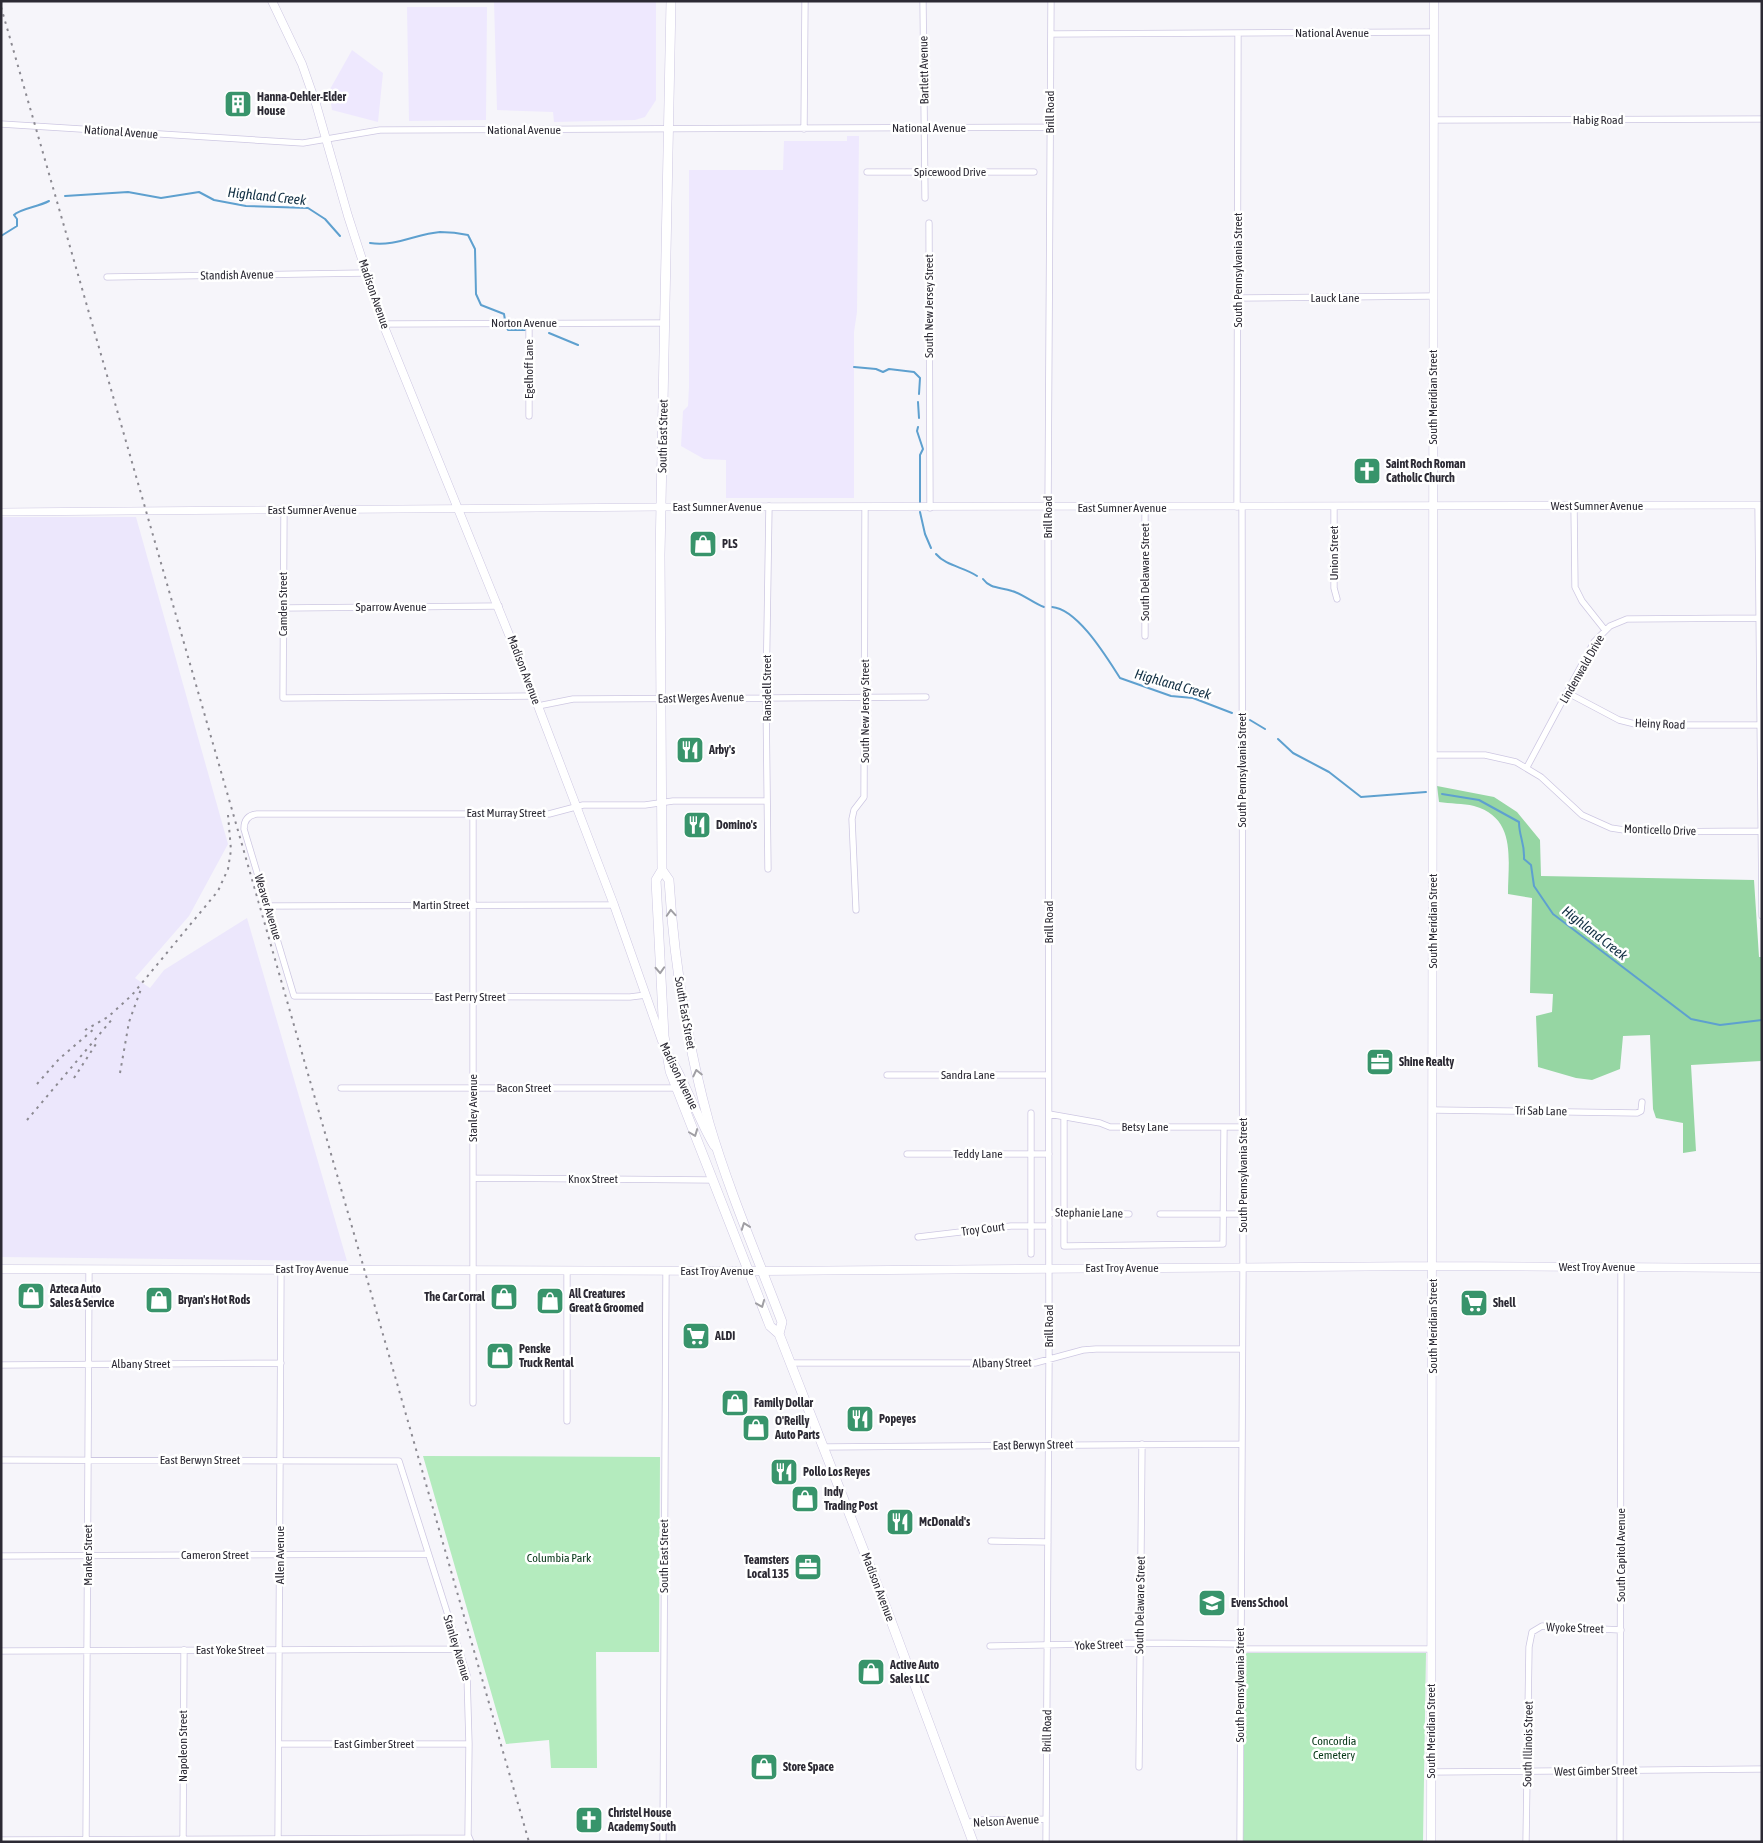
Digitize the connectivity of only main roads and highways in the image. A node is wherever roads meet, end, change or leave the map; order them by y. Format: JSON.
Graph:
{"nodes":[{"id":1,"x":272,"y":1,"type":"edge"},
{"id":2,"x":671,"y":1,"type":"edge"},
{"id":3,"x":1434,"y":1,"type":"edge"},
{"id":4,"x":662,"y":870,"type":"junction"},
{"id":5,"x":665,"y":1050,"type":"junction"},
{"id":6,"x":670,"y":1071,"type":"joint"},
{"id":7,"x":719,"y":1154,"type":"junction"},
{"id":8,"x":1433,"y":1266,"type":"junction"},
{"id":9,"x":1762,"y":1268,"type":"edge"},
{"id":10,"x":1,"y":1269,"type":"edge"},
{"id":11,"x":747,"y":1271,"type":"junction"},
{"id":12,"x":762,"y":1271,"type":"junction"},
{"id":13,"x":779,"y":1334,"type":"junction"},
{"id":14,"x":974,"y":1842,"type":"edge"},
{"id":15,"x":1431,"y":1842,"type":"edge"}],
"edges":[{"from":1,"to":5,"type":"main road","name":"Madison Avenue"},
{"from":2,"to":4,"type":"main road","name":"South East Street"},
{"from":3,"to":8,"type":"main road","name":"South Meridian Street"},
{"from":4,"to":5,"type":"main road","name":"South East Street","one_way":true},
{"from":7,"to":4,"type":"main road","name":"South East Street","one_way":true},
{"from":5,"to":6,"type":"main road","name":"South East Street"},
{"from":5,"to":7,"type":"main road","name":"Madison Avenue"},
{"from":6,"to":11,"type":"main road","name":"Madison Avenue","one_way":true},
{"from":12,"to":7,"type":"main road","name":"Madison Avenue","one_way":true},
{"from":8,"to":9,"type":"main road","name":"West Troy Avenue"},
{"from":8,"to":12,"type":"main road","name":"East Troy Avenue"},
{"from":8,"to":15,"type":"main road","name":"South Meridian Street"},
{"from":10,"to":11,"type":"main road","name":"East Troy Avenue"},
{"from":11,"to":12,"type":"main road","name":"East Troy Avenue"},
{"from":11,"to":13,"type":"main road","name":"Madison Avenue","one_way":true},
{"from":12,"to":13,"type":"main road","name":"Madison Avenue"},
{"from":13,"to":14,"type":"main road","name":"Madison Avenue"}]}
